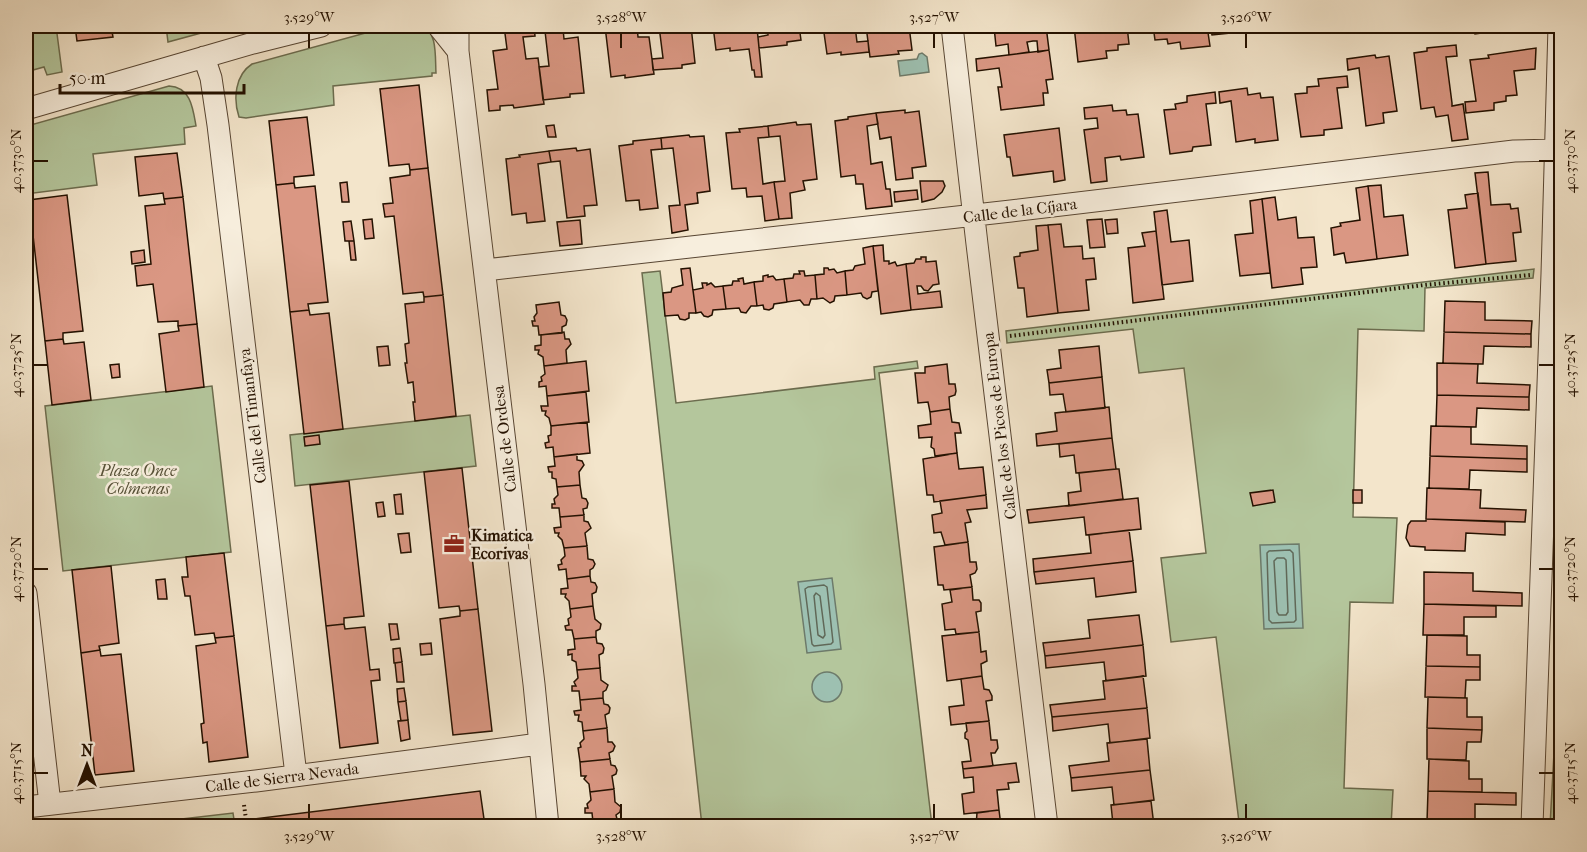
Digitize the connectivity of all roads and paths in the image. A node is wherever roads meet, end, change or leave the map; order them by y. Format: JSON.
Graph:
{"nodes":[{"id":1,"x":321,"y":26,"type":"edge"},
{"id":2,"x":438,"y":26,"type":"edge"},
{"id":3,"x":458,"y":26,"type":"edge"},
{"id":4,"x":952,"y":26,"type":"edge"},
{"id":5,"x":1559,"y":26,"type":"edge"},
{"id":6,"x":458,"y":51,"type":"junction"},
{"id":7,"x":204,"y":57,"type":"junction"},
{"id":8,"x":26,"y":109,"type":"edge"},
{"id":9,"x":1556,"y":150,"type":"junction"},
{"id":10,"x":974,"y":215,"type":"junction"},
{"id":11,"x":485,"y":270,"type":"junction"},
{"id":12,"x":1534,"y":274,"type":"dead end"},
{"id":13,"x":988,"y":338,"type":"junction"},
{"id":14,"x":26,"y":593,"type":"edge"},
{"id":15,"x":539,"y":744,"type":"junction"},
{"id":16,"x":296,"y":775,"type":"junction"},
{"id":17,"x":50,"y":804,"type":"junction"},
{"id":18,"x":244,"y":804,"type":"dead end"},
{"id":19,"x":26,"y":807,"type":"edge"},
{"id":20,"x":247,"y":826,"type":"edge"},
{"id":21,"x":548,"y":826,"type":"edge"},
{"id":22,"x":1047,"y":826,"type":"edge"},
{"id":23,"x":1532,"y":826,"type":"edge"}],
"edges":[{"from":1,"to":7,"type":"street"},
{"from":2,"to":6,"type":"street"},
{"from":3,"to":6,"type":"street","name":"Calle de Ordesa"},
{"from":4,"to":10,"type":"street","name":"Calle de los Picos de Europa"},
{"from":5,"to":9,"type":"street"},
{"from":6,"to":11,"type":"street","name":"Calle de Ordesa"},
{"from":7,"to":8,"type":"street"},
{"from":7,"to":16,"type":"street","name":"Calle del Timanfaya"},
{"from":9,"to":10,"type":"street","name":"Calle de la Cíjara"},
{"from":9,"to":23,"type":"street"},
{"from":10,"to":11,"type":"street","name":"Calle de la Cíjara"},
{"from":10,"to":13,"type":"street","name":"Calle de los Picos de Europa"},
{"from":11,"to":15,"type":"street","name":"Calle de Ordesa"},
{"from":12,"to":13,"type":"path"},
{"from":13,"to":22,"type":"street","name":"Calle de los Picos de Europa"},
{"from":14,"to":17,"type":"street"},
{"from":15,"to":16,"type":"street","name":"Calle de Sierra Nevada"},
{"from":15,"to":21,"type":"street","name":"Calle de Ordesa"},
{"from":16,"to":17,"type":"street","name":"Calle de Sierra Nevada"},
{"from":17,"to":19,"type":"street","name":"Calle de Sierra Nevada"},
{"from":18,"to":20,"type":"path"}]}
